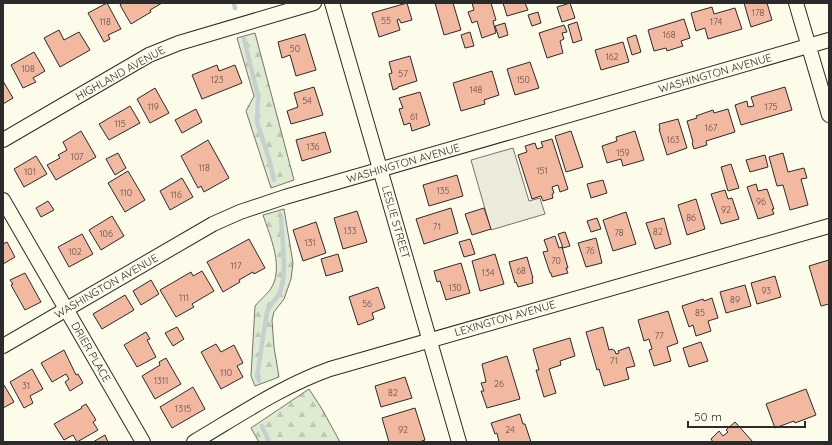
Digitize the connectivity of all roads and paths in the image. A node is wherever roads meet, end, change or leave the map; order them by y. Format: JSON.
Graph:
{"nodes":[{"id":1,"x":314,"y":3,"type":"edge"},
{"id":2,"x":332,"y":3,"type":"edge"},
{"id":3,"x":796,"y":3,"type":"edge"},
{"id":4,"x":829,"y":40,"type":"edge"},
{"id":5,"x":809,"y":46,"type":"junction"},
{"id":6,"x":829,"y":115,"type":"edge"},
{"id":7,"x":3,"y":140,"type":"edge"},
{"id":8,"x":381,"y":169,"type":"junction"},
{"id":9,"x":3,"y":200,"type":"edge"},
{"id":10,"x":829,"y":226,"type":"edge"},
{"id":11,"x":66,"y":310,"type":"junction"},
{"id":12,"x":430,"y":340,"type":"junction"},
{"id":13,"x":3,"y":346,"type":"edge"},
{"id":14,"x":144,"y":442,"type":"edge"},
{"id":15,"x":194,"y":442,"type":"edge"},
{"id":16,"x":459,"y":442,"type":"edge"}],
"edges":[{"from":1,"to":7,"type":"street","name":"HIGHLAND AVENUE"},
{"from":2,"to":8,"type":"street","name":"LESLIE STREET"},
{"from":3,"to":5,"type":"street"},
{"from":4,"to":5,"type":"street","name":"WASHINGTON AVENUE"},
{"from":5,"to":6,"type":"street"},
{"from":5,"to":8,"type":"street","name":"WASHINGTON AVENUE"},
{"from":8,"to":11,"type":"street","name":"WASHINGTON AVENUE"},
{"from":8,"to":12,"type":"street","name":"LESLIE STREET"},
{"from":9,"to":11,"type":"street","name":"DRIER PLACE"},
{"from":10,"to":12,"type":"street","name":"LEXINGTON AVENUE"},
{"from":11,"to":13,"type":"street","name":"WASHINGTON AVENUE"},
{"from":11,"to":14,"type":"street","name":"DRIER PLACE"},
{"from":12,"to":15,"type":"street","name":"LEXINGTON AVENUE"},
{"from":12,"to":16,"type":"street","name":"LESLIE STREET"}]}
